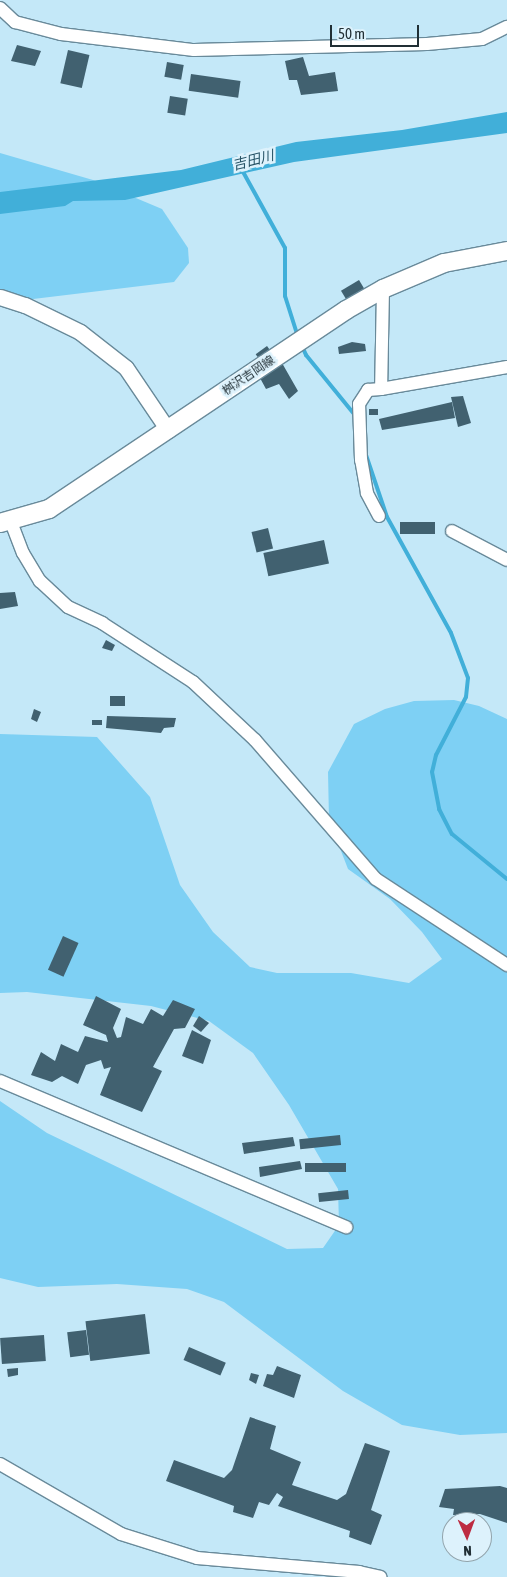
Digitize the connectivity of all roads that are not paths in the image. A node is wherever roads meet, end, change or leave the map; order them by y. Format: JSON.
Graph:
{"nodes":[{"id":1,"x":0,"y":8,"type":"edge"},
{"id":2,"x":507,"y":27,"type":"edge"},
{"id":3,"x":507,"y":251,"type":"edge"},
{"id":4,"x":384,"y":289,"type":"junction"},
{"id":5,"x":0,"y":297,"type":"edge"},
{"id":6,"x":507,"y":366,"type":"edge"},
{"id":7,"x":381,"y":389,"type":"junction"},
{"id":8,"x":168,"y":430,"type":"junction"},
{"id":9,"x":379,"y":516,"type":"dead end"},
{"id":10,"x":6,"y":523,"type":"edge"},
{"id":11,"x":452,"y":531,"type":"dead end"},
{"id":12,"x":507,"y":560,"type":"edge"},
{"id":13,"x":507,"y":965,"type":"edge"},
{"id":14,"x":0,"y":1081,"type":"edge"},
{"id":15,"x":346,"y":1228,"type":"dead end"},
{"id":16,"x":0,"y":1464,"type":"edge"},
{"id":17,"x":380,"y":1577,"type":"edge"}],
"edges":[{"from":1,"to":2,"type":"street"},
{"from":3,"to":4,"type":"main road","name":"桝沢吉岡線"},
{"from":4,"to":7,"type":"street"},
{"from":4,"to":8,"type":"main road","name":"桝沢吉岡線"},
{"from":5,"to":8,"type":"street"},
{"from":6,"to":7,"type":"street"},
{"from":7,"to":9,"type":"street"},
{"from":8,"to":10,"type":"main road","name":"桝沢吉岡線"},
{"from":10,"to":13,"type":"street"},
{"from":11,"to":12,"type":"street"},
{"from":14,"to":15,"type":"street"},
{"from":16,"to":17,"type":"street"}]}
